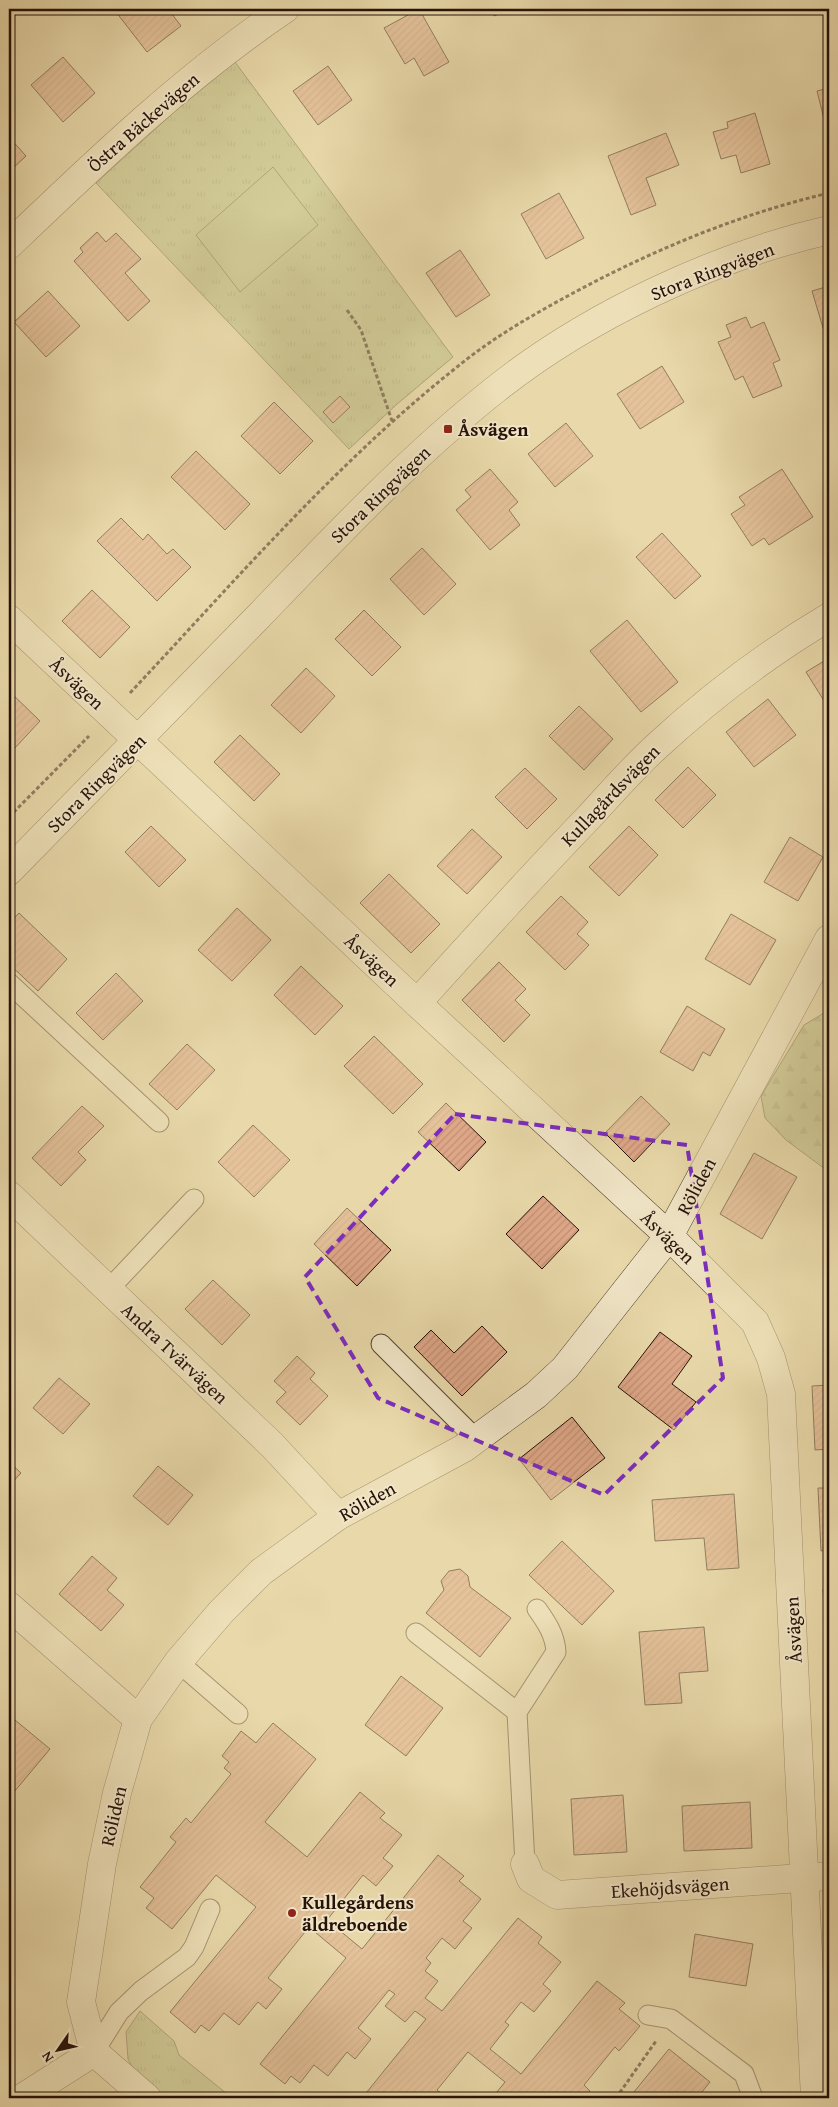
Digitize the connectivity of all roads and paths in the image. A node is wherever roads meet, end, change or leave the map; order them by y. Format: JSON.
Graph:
{"nodes":[{"id":1,"x":285,"y":9,"type":"edge"},
{"id":2,"x":829,"y":230,"type":"edge"},
{"id":3,"x":9,"y":245,"type":"edge"},
{"id":4,"x":347,"y":310,"type":"dead end"},
{"id":5,"x":392,"y":421,"type":"dead end"},
{"id":6,"x":829,"y":617,"type":"edge"},
{"id":7,"x":9,"y":619,"type":"edge"},
{"id":8,"x":139,"y":740,"type":"junction"},
{"id":9,"x":9,"y":871,"type":"edge"},
{"id":10,"x":829,"y":939,"type":"edge"},
{"id":11,"x":9,"y":984,"type":"edge"},
{"id":12,"x":417,"y":1003,"type":"junction"},
{"id":13,"x":159,"y":1122,"type":"dead end"},
{"id":14,"x":9,"y":1195,"type":"edge"},
{"id":15,"x":194,"y":1199,"type":"dead end"},
{"id":16,"x":669,"y":1236,"type":"junction"},
{"id":17,"x":108,"y":1290,"type":"junction"},
{"id":18,"x":381,"y":1344,"type":"dead end"},
{"id":19,"x":477,"y":1440,"type":"junction"},
{"id":20,"x":338,"y":1516,"type":"junction"},
{"id":21,"x":9,"y":1606,"type":"edge"},
{"id":22,"x":537,"y":1609,"type":"dead end"},
{"id":23,"x":416,"y":1633,"type":"dead end"},
{"id":24,"x":178,"y":1662,"type":"junction"},
{"id":25,"x":516,"y":1712,"type":"junction"},
{"id":26,"x":238,"y":1714,"type":"dead end"},
{"id":27,"x":138,"y":1719,"type":"junction"},
{"id":28,"x":525,"y":1864,"type":"joint"},
{"id":29,"x":817,"y":1876,"type":"edge"},
{"id":30,"x":210,"y":1909,"type":"dead end"},
{"id":31,"x":648,"y":2015,"type":"dead end"},
{"id":32,"x":671,"y":2019,"type":"junction"},
{"id":33,"x":94,"y":2052,"type":"junction"},
{"id":34,"x":22,"y":2098,"type":"edge"},
{"id":35,"x":147,"y":2098,"type":"edge"},
{"id":36,"x":616,"y":2098,"type":"edge"},
{"id":37,"x":753,"y":2098,"type":"edge"},
{"id":38,"x":815,"y":2098,"type":"edge"}],
"edges":[{"from":1,"to":3,"type":"street","name":"Östra Bäckevägen"},
{"from":2,"to":8,"type":"street","name":"Stora Ringvägen"},
{"from":4,"to":5,"type":"path"},
{"from":6,"to":12,"type":"street","name":"Kullagårdsvägen"},
{"from":7,"to":8,"type":"street","name":"Åsvägen"},
{"from":8,"to":9,"type":"street","name":"Stora Ringvägen"},
{"from":8,"to":12,"type":"street","name":"Åsvägen"},
{"from":10,"to":16,"type":"street","name":"Röliden"},
{"from":11,"to":13,"type":"lane"},
{"from":12,"to":16,"type":"street","name":"Åsvägen"},
{"from":14,"to":17,"type":"street","name":"Andra Tvärvägen"},
{"from":15,"to":17,"type":"lane"},
{"from":16,"to":19,"type":"street","name":"Röliden"},
{"from":16,"to":29,"type":"street","name":"Åsvägen"},
{"from":17,"to":20,"type":"street","name":"Andra Tvärvägen"},
{"from":18,"to":19,"type":"lane"},
{"from":19,"to":20,"type":"street","name":"Röliden"},
{"from":20,"to":24,"type":"street","name":"Röliden"},
{"from":21,"to":27,"type":"street"},
{"from":22,"to":25,"type":"lane"},
{"from":23,"to":25,"type":"lane"},
{"from":24,"to":26,"type":"lane"},
{"from":24,"to":27,"type":"street","name":"Röliden"},
{"from":25,"to":28,"type":"lane"},
{"from":27,"to":33,"type":"street","name":"Röliden"},
{"from":28,"to":29,"type":"street","name":"Ekehöjdsvägen"},
{"from":29,"to":38,"type":"street","name":"Åsvägen"},
{"from":30,"to":33,"type":"lane"},
{"from":31,"to":32,"type":"lane"},
{"from":32,"to":36,"type":"path"},
{"from":32,"to":37,"type":"lane"},
{"from":33,"to":34,"type":"street"},
{"from":33,"to":35,"type":"street"}]}
